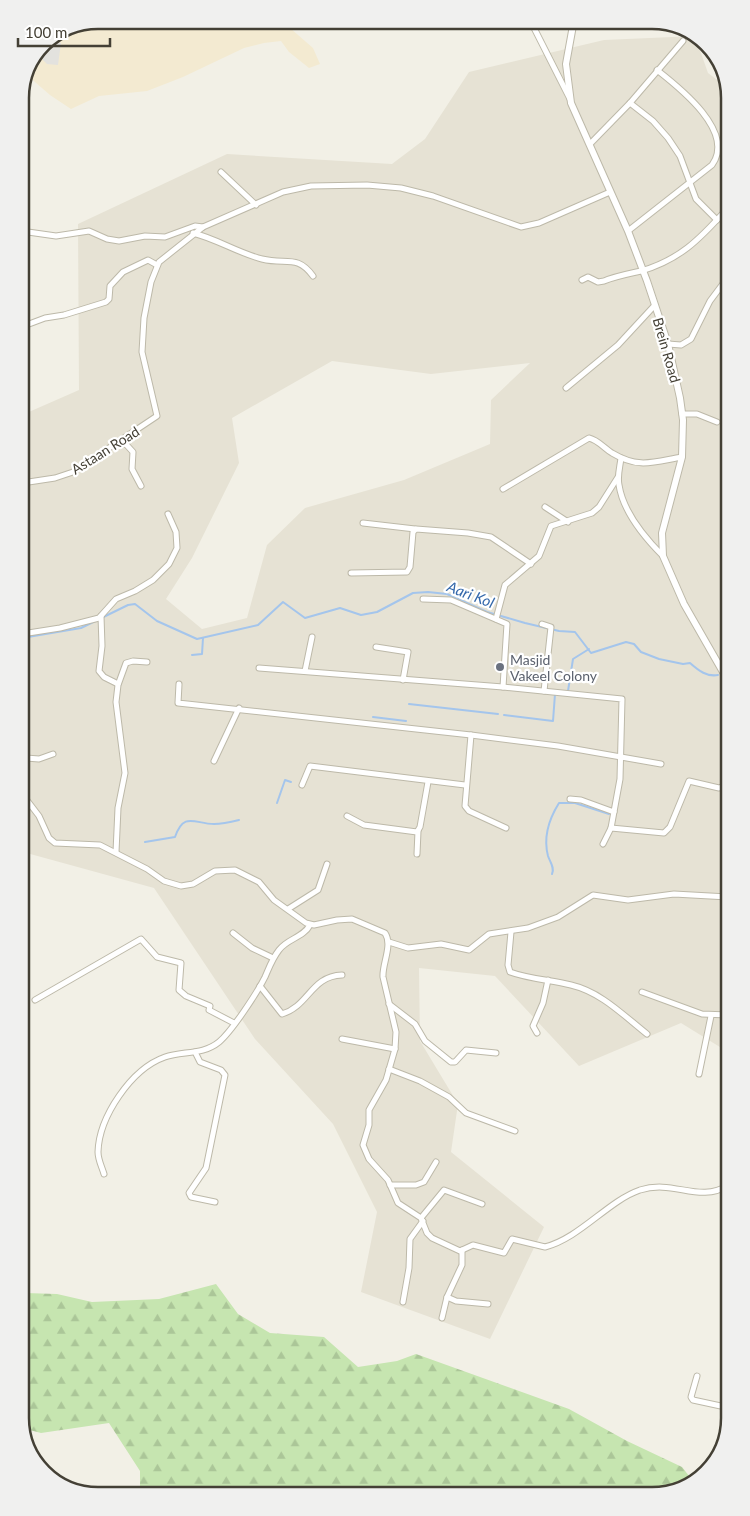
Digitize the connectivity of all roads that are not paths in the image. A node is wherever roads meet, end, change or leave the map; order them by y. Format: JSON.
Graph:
{"nodes":[{"id":1,"x":534,"y":29,"type":"edge"},
{"id":2,"x":572,"y":29,"type":"edge"},
{"id":3,"x":683,"y":41,"type":"dead end"},
{"id":4,"x":657,"y":70,"type":"junction"},
{"id":5,"x":570,"y":100,"type":"junction"},
{"id":6,"x":630,"y":103,"type":"junction"},
{"id":7,"x":590,"y":144,"type":"junction"},
{"id":8,"x":221,"y":172,"type":"dead end"},
{"id":9,"x":689,"y":182,"type":"junction"},
{"id":10,"x":610,"y":192,"type":"junction"},
{"id":11,"x":256,"y":205,"type":"junction"},
{"id":12,"x":721,"y":216,"type":"edge"},
{"id":13,"x":717,"y":220,"type":"junction"},
{"id":14,"x":203,"y":227,"type":"junction"},
{"id":15,"x":628,"y":231,"type":"junction"},
{"id":16,"x":29,"y":232,"type":"edge"},
{"id":17,"x":193,"y":233,"type":"junction"},
{"id":18,"x":157,"y":265,"type":"junction"},
{"id":19,"x":643,"y":270,"type":"junction"},
{"id":20,"x":313,"y":276,"type":"dead end"},
{"id":21,"x":582,"y":280,"type":"dead end"},
{"id":22,"x":721,"y":286,"type":"edge"},
{"id":23,"x":654,"y":304,"type":"junction"},
{"id":24,"x":29,"y":324,"type":"edge"},
{"id":25,"x":668,"y":344,"type":"junction"},
{"id":26,"x":566,"y":388,"type":"dead end"},
{"id":27,"x":682,"y":414,"type":"junction"},
{"id":28,"x":717,"y":422,"type":"dead end"},
{"id":29,"x":122,"y":440,"type":"junction"},
{"id":30,"x":682,"y":457,"type":"junction"},
{"id":31,"x":621,"y":458,"type":"junction"},
{"id":32,"x":618,"y":476,"type":"junction"},
{"id":33,"x":29,"y":482,"type":"edge"},
{"id":34,"x":141,"y":486,"type":"dead end"},
{"id":35,"x":503,"y":489,"type":"dead end"},
{"id":36,"x":545,"y":507,"type":"dead end"},
{"id":37,"x":168,"y":514,"type":"dead end"},
{"id":38,"x":568,"y":522,"type":"junction"},
{"id":39,"x":363,"y":523,"type":"dead end"},
{"id":40,"x":415,"y":529,"type":"junction"},
{"id":41,"x":663,"y":556,"type":"junction"},
{"id":42,"x":531,"y":564,"type":"junction"},
{"id":43,"x":351,"y":573,"type":"dead end"},
{"id":44,"x":423,"y":599,"type":"dead end"},
{"id":45,"x":101,"y":616,"type":"junction"},
{"id":46,"x":496,"y":618,"type":"junction"},
{"id":47,"x":542,"y":624,"type":"dead end"},
{"id":48,"x":29,"y":633,"type":"edge"},
{"id":49,"x":312,"y":637,"type":"dead end"},
{"id":50,"x":376,"y":647,"type":"dead end"},
{"id":51,"x":147,"y":662,"type":"dead end"},
{"id":52,"x":259,"y":668,"type":"dead end"},
{"id":53,"x":721,"y":669,"type":"edge"},
{"id":54,"x":304,"y":672,"type":"junction"},
{"id":55,"x":403,"y":680,"type":"junction"},
{"id":56,"x":118,"y":684,"type":"junction"},
{"id":57,"x":179,"y":684,"type":"dead end"},
{"id":58,"x":503,"y":687,"type":"junction"},
{"id":59,"x":544,"y":692,"type":"junction"},
{"id":60,"x":240,"y":708,"type":"junction"},
{"id":61,"x":471,"y":735,"type":"junction"},
{"id":62,"x":53,"y":754,"type":"dead end"},
{"id":63,"x":29,"y":758,"type":"edge"},
{"id":64,"x":622,"y":759,"type":"junction"},
{"id":65,"x":214,"y":762,"type":"dead end"},
{"id":66,"x":660,"y":764,"type":"dead end"},
{"id":67,"x":428,"y":782,"type":"junction"},
{"id":68,"x":302,"y":785,"type":"dead end"},
{"id":69,"x":465,"y":786,"type":"junction"},
{"id":70,"x":721,"y":787,"type":"edge"},
{"id":71,"x":570,"y":799,"type":"dead end"},
{"id":72,"x":29,"y":803,"type":"edge"},
{"id":73,"x":614,"y":812,"type":"junction"},
{"id":74,"x":347,"y":816,"type":"dead end"},
{"id":75,"x":506,"y":828,"type":"dead end"},
{"id":76,"x":612,"y":828,"type":"junction"},
{"id":77,"x":418,"y":831,"type":"junction"},
{"id":78,"x":603,"y":844,"type":"dead end"},
{"id":79,"x":116,"y":852,"type":"junction"},
{"id":80,"x":417,"y":854,"type":"dead end"},
{"id":81,"x":328,"y":864,"type":"dead end"},
{"id":82,"x":721,"y":897,"type":"edge"},
{"id":83,"x":288,"y":909,"type":"junction"},
{"id":84,"x":310,"y":925,"type":"junction"},
{"id":85,"x":511,"y":932,"type":"junction"},
{"id":86,"x":233,"y":933,"type":"dead end"},
{"id":87,"x":389,"y":942,"type":"junction"},
{"id":88,"x":273,"y":958,"type":"junction"},
{"id":89,"x":342,"y":975,"type":"dead end"},
{"id":90,"x":548,"y":980,"type":"junction"},
{"id":91,"x":260,"y":986,"type":"junction"},
{"id":92,"x":642,"y":992,"type":"dead end"},
{"id":93,"x":35,"y":1000,"type":"dead end"},
{"id":94,"x":389,"y":1004,"type":"junction"},
{"id":95,"x":711,"y":1016,"type":"junction"},
{"id":96,"x":721,"y":1016,"type":"edge"},
{"id":97,"x":234,"y":1023,"type":"junction"},
{"id":98,"x":537,"y":1033,"type":"dead end"},
{"id":99,"x":647,"y":1034,"type":"dead end"},
{"id":100,"x":342,"y":1040,"type":"dead end"},
{"id":101,"x":395,"y":1049,"type":"junction"},
{"id":102,"x":195,"y":1052,"type":"junction"},
{"id":103,"x":496,"y":1053,"type":"dead end"},
{"id":104,"x":389,"y":1070,"type":"junction"},
{"id":105,"x":699,"y":1074,"type":"dead end"},
{"id":106,"x":514,"y":1131,"type":"dead end"},
{"id":107,"x":436,"y":1162,"type":"dead end"},
{"id":108,"x":104,"y":1174,"type":"dead end"},
{"id":109,"x":390,"y":1185,"type":"junction"},
{"id":110,"x":721,"y":1188,"type":"edge"},
{"id":111,"x":215,"y":1202,"type":"dead end"},
{"id":112,"x":482,"y":1204,"type":"dead end"},
{"id":113,"x":422,"y":1220,"type":"junction"},
{"id":114,"x":462,"y":1250,"type":"junction"},
{"id":115,"x":447,"y":1297,"type":"junction"},
{"id":116,"x":403,"y":1302,"type":"dead end"},
{"id":117,"x":488,"y":1304,"type":"dead end"},
{"id":118,"x":442,"y":1318,"type":"dead end"},
{"id":119,"x":697,"y":1376,"type":"dead end"},
{"id":120,"x":721,"y":1406,"type":"edge"}],
"edges":[{"from":1,"to":5,"type":"street"},
{"from":2,"to":5,"type":"street","name":"Brein Road"},
{"from":3,"to":4,"type":"street"},
{"from":4,"to":6,"type":"street"},
{"from":4,"to":9,"type":"street"},
{"from":5,"to":7,"type":"street","name":"Brein Road"},
{"from":6,"to":7,"type":"street"},
{"from":6,"to":9,"type":"street"},
{"from":7,"to":10,"type":"street","name":"Brein Road"},
{"from":8,"to":11,"type":"street"},
{"from":9,"to":13,"type":"street"},
{"from":9,"to":15,"type":"street"},
{"from":10,"to":11,"type":"street"},
{"from":10,"to":15,"type":"street","name":"Brein Road"},
{"from":11,"to":14,"type":"street"},
{"from":12,"to":13,"type":"street"},
{"from":13,"to":19,"type":"street"},
{"from":14,"to":16,"type":"street"},
{"from":14,"to":17,"type":"street"},
{"from":15,"to":19,"type":"street","name":"Brein Road"},
{"from":17,"to":18,"type":"street"},
{"from":17,"to":20,"type":"street"},
{"from":18,"to":24,"type":"street"},
{"from":18,"to":29,"type":"street","name":"Astaan Road"},
{"from":19,"to":21,"type":"street"},
{"from":19,"to":23,"type":"street","name":"Brein Road"},
{"from":22,"to":25,"type":"street"},
{"from":23,"to":25,"type":"street","name":"Brein Road"},
{"from":23,"to":26,"type":"street"},
{"from":25,"to":27,"type":"street","name":"Brein Road"},
{"from":27,"to":28,"type":"street"},
{"from":27,"to":30,"type":"street","name":"Brein Road"},
{"from":29,"to":33,"type":"street","name":"Astaan Road"},
{"from":29,"to":34,"type":"street"},
{"from":30,"to":31,"type":"street"},
{"from":30,"to":41,"type":"street","name":"Brein Road"},
{"from":31,"to":32,"type":"street"},
{"from":31,"to":35,"type":"street"},
{"from":32,"to":38,"type":"street"},
{"from":32,"to":41,"type":"street"},
{"from":36,"to":38,"type":"street"},
{"from":37,"to":45,"type":"street"},
{"from":38,"to":42,"type":"street"},
{"from":39,"to":40,"type":"street"},
{"from":40,"to":42,"type":"street"},
{"from":40,"to":43,"type":"street"},
{"from":41,"to":53,"type":"street","name":"Brein Road"},
{"from":42,"to":46,"type":"street"},
{"from":44,"to":46,"type":"street"},
{"from":45,"to":48,"type":"street"},
{"from":45,"to":56,"type":"street"},
{"from":46,"to":58,"type":"street"},
{"from":47,"to":59,"type":"street"},
{"from":49,"to":54,"type":"street"},
{"from":50,"to":55,"type":"street"},
{"from":51,"to":56,"type":"street"},
{"from":52,"to":54,"type":"street"},
{"from":54,"to":55,"type":"street"},
{"from":55,"to":58,"type":"street"},
{"from":56,"to":79,"type":"street"},
{"from":57,"to":60,"type":"street"},
{"from":58,"to":59,"type":"street"},
{"from":59,"to":64,"type":"street"},
{"from":60,"to":61,"type":"street"},
{"from":60,"to":65,"type":"street"},
{"from":61,"to":64,"type":"street"},
{"from":61,"to":69,"type":"street"},
{"from":62,"to":63,"type":"street"},
{"from":64,"to":66,"type":"street"},
{"from":64,"to":73,"type":"street"},
{"from":67,"to":68,"type":"street"},
{"from":67,"to":69,"type":"street"},
{"from":67,"to":77,"type":"street"},
{"from":69,"to":75,"type":"street"},
{"from":70,"to":76,"type":"street"},
{"from":71,"to":73,"type":"street"},
{"from":72,"to":79,"type":"street"},
{"from":73,"to":76,"type":"street"},
{"from":74,"to":77,"type":"street"},
{"from":76,"to":78,"type":"street"},
{"from":77,"to":80,"type":"street"},
{"from":79,"to":83,"type":"street"},
{"from":81,"to":83,"type":"street"},
{"from":82,"to":85,"type":"street"},
{"from":83,"to":84,"type":"street"},
{"from":84,"to":87,"type":"street"},
{"from":84,"to":88,"type":"street"},
{"from":85,"to":87,"type":"street"},
{"from":85,"to":90,"type":"street"},
{"from":86,"to":88,"type":"street"},
{"from":87,"to":94,"type":"street"},
{"from":88,"to":91,"type":"street"},
{"from":89,"to":91,"type":"street"},
{"from":90,"to":98,"type":"street"},
{"from":90,"to":99,"type":"street"},
{"from":91,"to":97,"type":"street"},
{"from":92,"to":95,"type":"street"},
{"from":93,"to":97,"type":"street"},
{"from":94,"to":101,"type":"street"},
{"from":94,"to":103,"type":"street"},
{"from":95,"to":96,"type":"street"},
{"from":95,"to":105,"type":"street"},
{"from":97,"to":102,"type":"street"},
{"from":100,"to":101,"type":"street"},
{"from":101,"to":104,"type":"street"},
{"from":102,"to":108,"type":"street"},
{"from":102,"to":111,"type":"street"},
{"from":104,"to":106,"type":"street"},
{"from":104,"to":109,"type":"street"},
{"from":107,"to":109,"type":"street"},
{"from":109,"to":113,"type":"street"},
{"from":110,"to":114,"type":"street"},
{"from":112,"to":113,"type":"street"},
{"from":113,"to":114,"type":"street"},
{"from":113,"to":116,"type":"street"},
{"from":114,"to":115,"type":"street"},
{"from":115,"to":117,"type":"street"},
{"from":115,"to":118,"type":"street"},
{"from":119,"to":120,"type":"street"}]}
